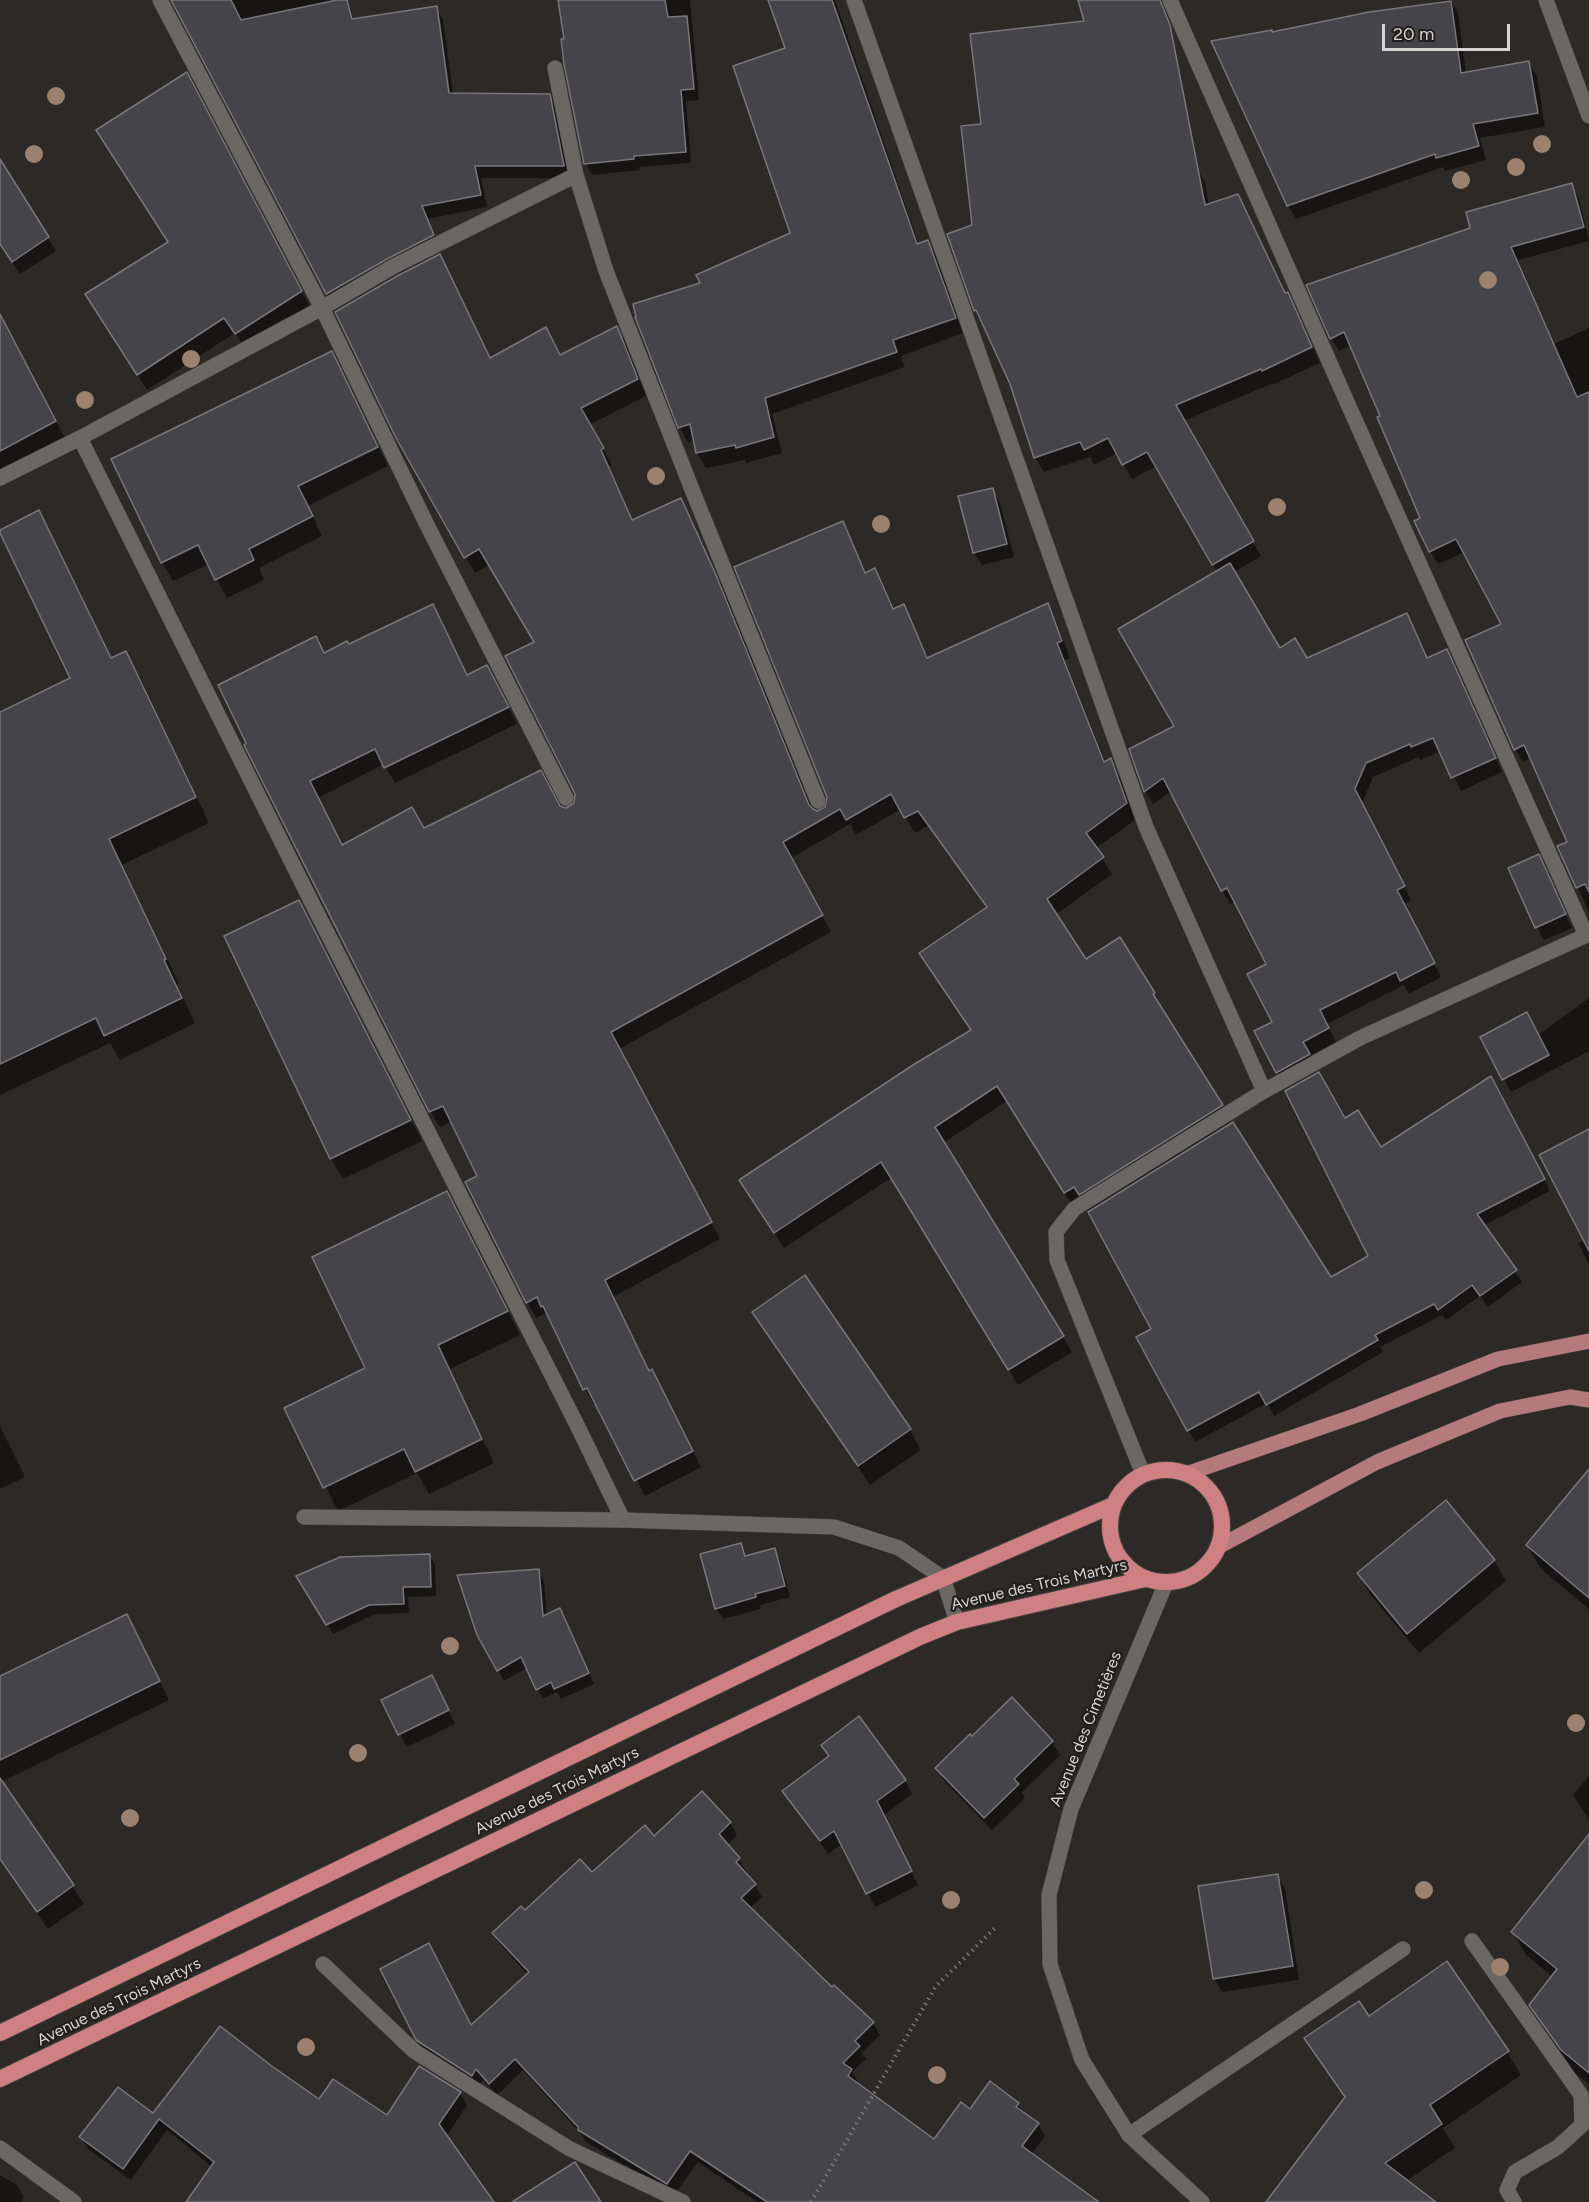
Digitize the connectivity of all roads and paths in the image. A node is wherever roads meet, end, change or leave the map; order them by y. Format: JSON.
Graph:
{"nodes":[{"id":1,"x":160,"y":0,"type":"edge"},
{"id":2,"x":854,"y":0,"type":"edge"},
{"id":3,"x":1170,"y":0,"type":"edge"},
{"id":4,"x":1546,"y":0,"type":"edge"},
{"id":5,"x":555,"y":68,"type":"dead end"},
{"id":6,"x":1589,"y":116,"type":"edge"},
{"id":7,"x":576,"y":175,"type":"junction"},
{"id":8,"x":322,"y":308,"type":"junction"},
{"id":9,"x":80,"y":438,"type":"junction"},
{"id":10,"x":0,"y":478,"type":"edge"},
{"id":11,"x":566,"y":798,"type":"dead end"},
{"id":12,"x":818,"y":801,"type":"dead end"},
{"id":13,"x":1588,"y":934,"type":"edge"},
{"id":14,"x":1264,"y":1091,"type":"junction"},
{"id":15,"x":1589,"y":1341,"type":"edge"},
{"id":16,"x":1589,"y":1400,"type":"edge"},
{"id":17,"x":1143,"y":1474,"type":"junction"},
{"id":18,"x":1186,"y":1474,"type":"junction"},
{"id":19,"x":1113,"y":1505,"type":"junction"},
{"id":20,"x":304,"y":1517,"type":"dead end"},
{"id":21,"x":623,"y":1520,"type":"junction"},
{"id":22,"x":1218,"y":1547,"type":"junction"},
{"id":23,"x":943,"y":1578,"type":"junction"},
{"id":24,"x":1145,"y":1579,"type":"junction"},
{"id":25,"x":1166,"y":1583,"type":"junction"},
{"id":26,"x":957,"y":1622,"type":"junction"},
{"id":27,"x":997,"y":1926,"type":"dead end"},
{"id":28,"x":1472,"y":1941,"type":"dead end"},
{"id":29,"x":1403,"y":1949,"type":"dead end"},
{"id":30,"x":323,"y":1964,"type":"dead end"},
{"id":31,"x":0,"y":2033,"type":"edge"},
{"id":32,"x":0,"y":2079,"type":"edge"},
{"id":33,"x":1129,"y":2135,"type":"junction"},
{"id":34,"x":0,"y":2148,"type":"edge"},
{"id":35,"x":74,"y":2202,"type":"edge"},
{"id":36,"x":683,"y":2202,"type":"edge"},
{"id":37,"x":811,"y":2202,"type":"edge"},
{"id":38,"x":1202,"y":2202,"type":"edge"},
{"id":39,"x":1514,"y":2202,"type":"edge"}],
"edges":[{"from":1,"to":8,"type":"street"},
{"from":2,"to":14,"type":"street"},
{"from":3,"to":13,"type":"street"},
{"from":4,"to":6,"type":"street"},
{"from":5,"to":7,"type":"street"},
{"from":7,"to":8,"type":"street"},
{"from":7,"to":12,"type":"street"},
{"from":8,"to":9,"type":"street"},
{"from":8,"to":11,"type":"street"},
{"from":9,"to":10,"type":"street"},
{"from":9,"to":21,"type":"street"},
{"from":13,"to":14,"type":"street"},
{"from":14,"to":17,"type":"street"},
{"from":15,"to":18,"type":"main road"},
{"from":16,"to":22,"type":"main road"},
{"from":17,"to":18,"type":"highway"},
{"from":17,"to":19,"type":"highway"},
{"from":18,"to":22,"type":"highway"},
{"from":19,"to":23,"type":"highway","name":"Avenue des Trois Martyrs"},
{"from":19,"to":24,"type":"highway"},
{"from":20,"to":21,"type":"street"},
{"from":21,"to":23,"type":"street"},
{"from":22,"to":25,"type":"highway"},
{"from":23,"to":26,"type":"street"},
{"from":23,"to":31,"type":"highway","name":"Avenue des Trois Martyrs"},
{"from":24,"to":25,"type":"highway"},
{"from":24,"to":26,"type":"highway","name":"Avenue des Trois Martyrs"},
{"from":25,"to":33,"type":"street","name":"Avenue des Cimetières"},
{"from":26,"to":32,"type":"highway","name":"Avenue des Trois Martyrs"},
{"from":27,"to":37,"type":"path"},
{"from":28,"to":39,"type":"street"},
{"from":29,"to":33,"type":"street"},
{"from":30,"to":36,"type":"street"},
{"from":33,"to":38,"type":"street","name":"Avenue des Cimetières"},
{"from":34,"to":35,"type":"street"}]}
